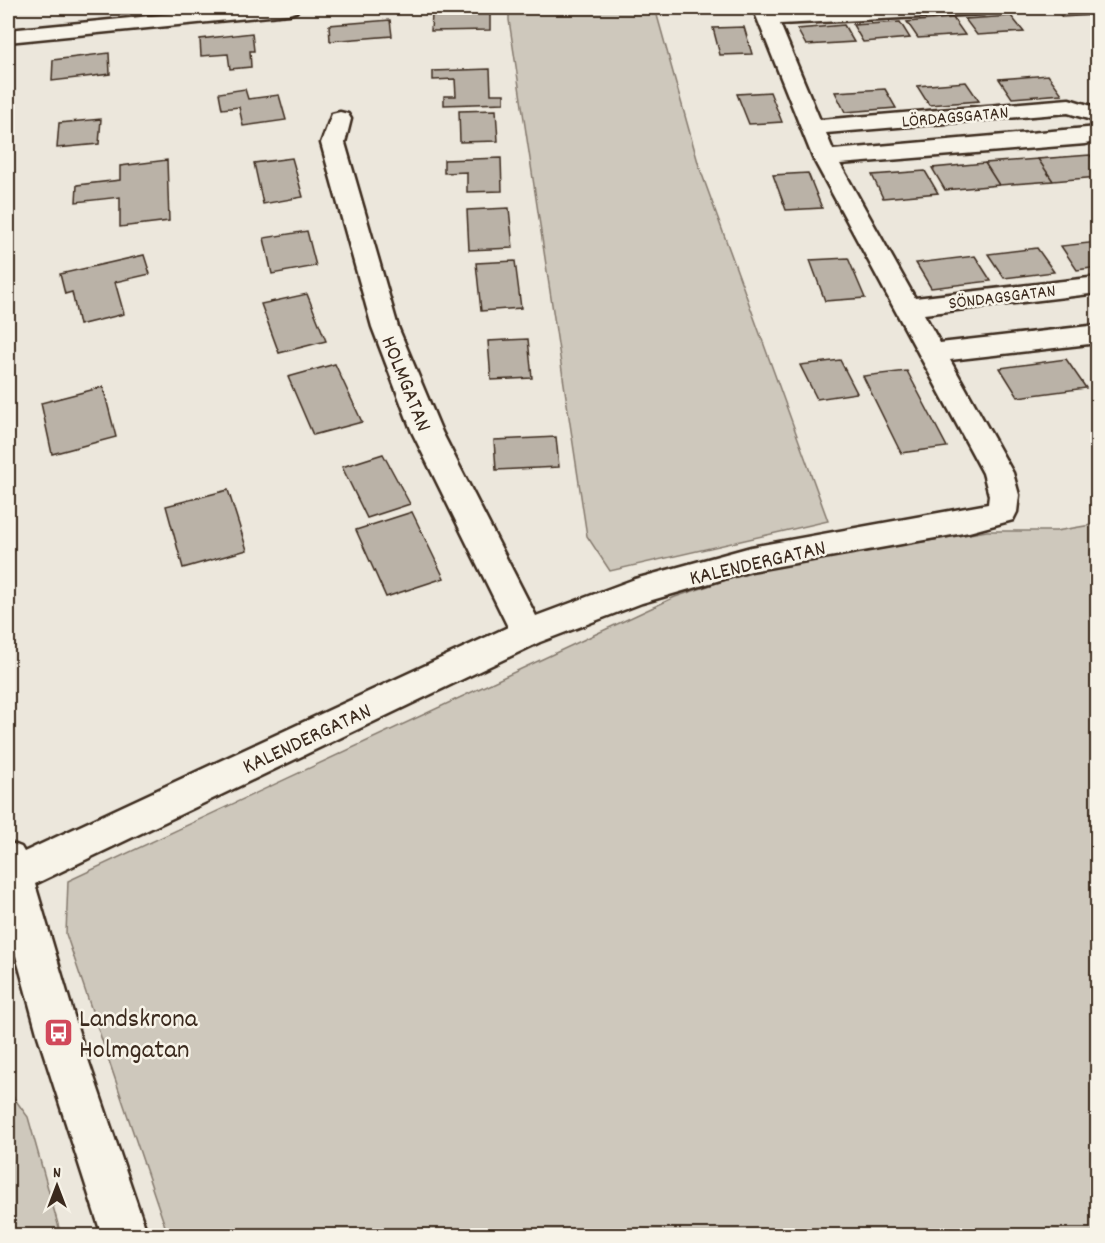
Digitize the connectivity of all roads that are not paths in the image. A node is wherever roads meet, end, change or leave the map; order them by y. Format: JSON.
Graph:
{"nodes":[{"id":1,"x":289,"y":8,"type":"edge"},
{"id":2,"x":983,"y":8,"type":"edge"},
{"id":3,"x":765,"y":13,"type":"edge"},
{"id":4,"x":150,"y":14,"type":"edge"},
{"id":5,"x":8,"y":36,"type":"edge"},
{"id":6,"x":1098,"y":115,"type":"edge"},
{"id":7,"x":340,"y":118,"type":"dead end"},
{"id":8,"x":812,"y":127,"type":"junction"},
{"id":9,"x":1098,"y":134,"type":"edge"},
{"id":10,"x":825,"y":158,"type":"junction"},
{"id":11,"x":1098,"y":285,"type":"edge"},
{"id":12,"x":906,"y":308,"type":"junction"},
{"id":13,"x":1098,"y":334,"type":"edge"},
{"id":14,"x":931,"y":353,"type":"junction"},
{"id":15,"x":528,"y":633,"type":"junction"},
{"id":16,"x":10,"y":867,"type":"edge"},
{"id":17,"x":125,"y":1236,"type":"edge"}],
"edges":[{"from":1,"to":4,"type":"street"},
{"from":2,"to":3,"type":"street"},
{"from":3,"to":8,"type":"street","name":"KALENDERGATAN"},
{"from":4,"to":5,"type":"street"},
{"from":6,"to":8,"type":"street","name":"LÖRDAGSGATAN"},
{"from":7,"to":15,"type":"street","name":"HOLMGATAN"},
{"from":8,"to":10,"type":"street","name":"KALENDERGATAN"},
{"from":9,"to":10,"type":"street","name":"LÖRDAGSGATAN"},
{"from":10,"to":12,"type":"street","name":"KALENDERGATAN"},
{"from":11,"to":12,"type":"street","name":"SÖNDAGSGATAN"},
{"from":12,"to":14,"type":"street","name":"KALENDERGATAN"},
{"from":13,"to":14,"type":"street"},
{"from":14,"to":15,"type":"street","name":"KALENDERGATAN"},
{"from":15,"to":16,"type":"street","name":"KALENDERGATAN"},
{"from":16,"to":17,"type":"street"}]}
